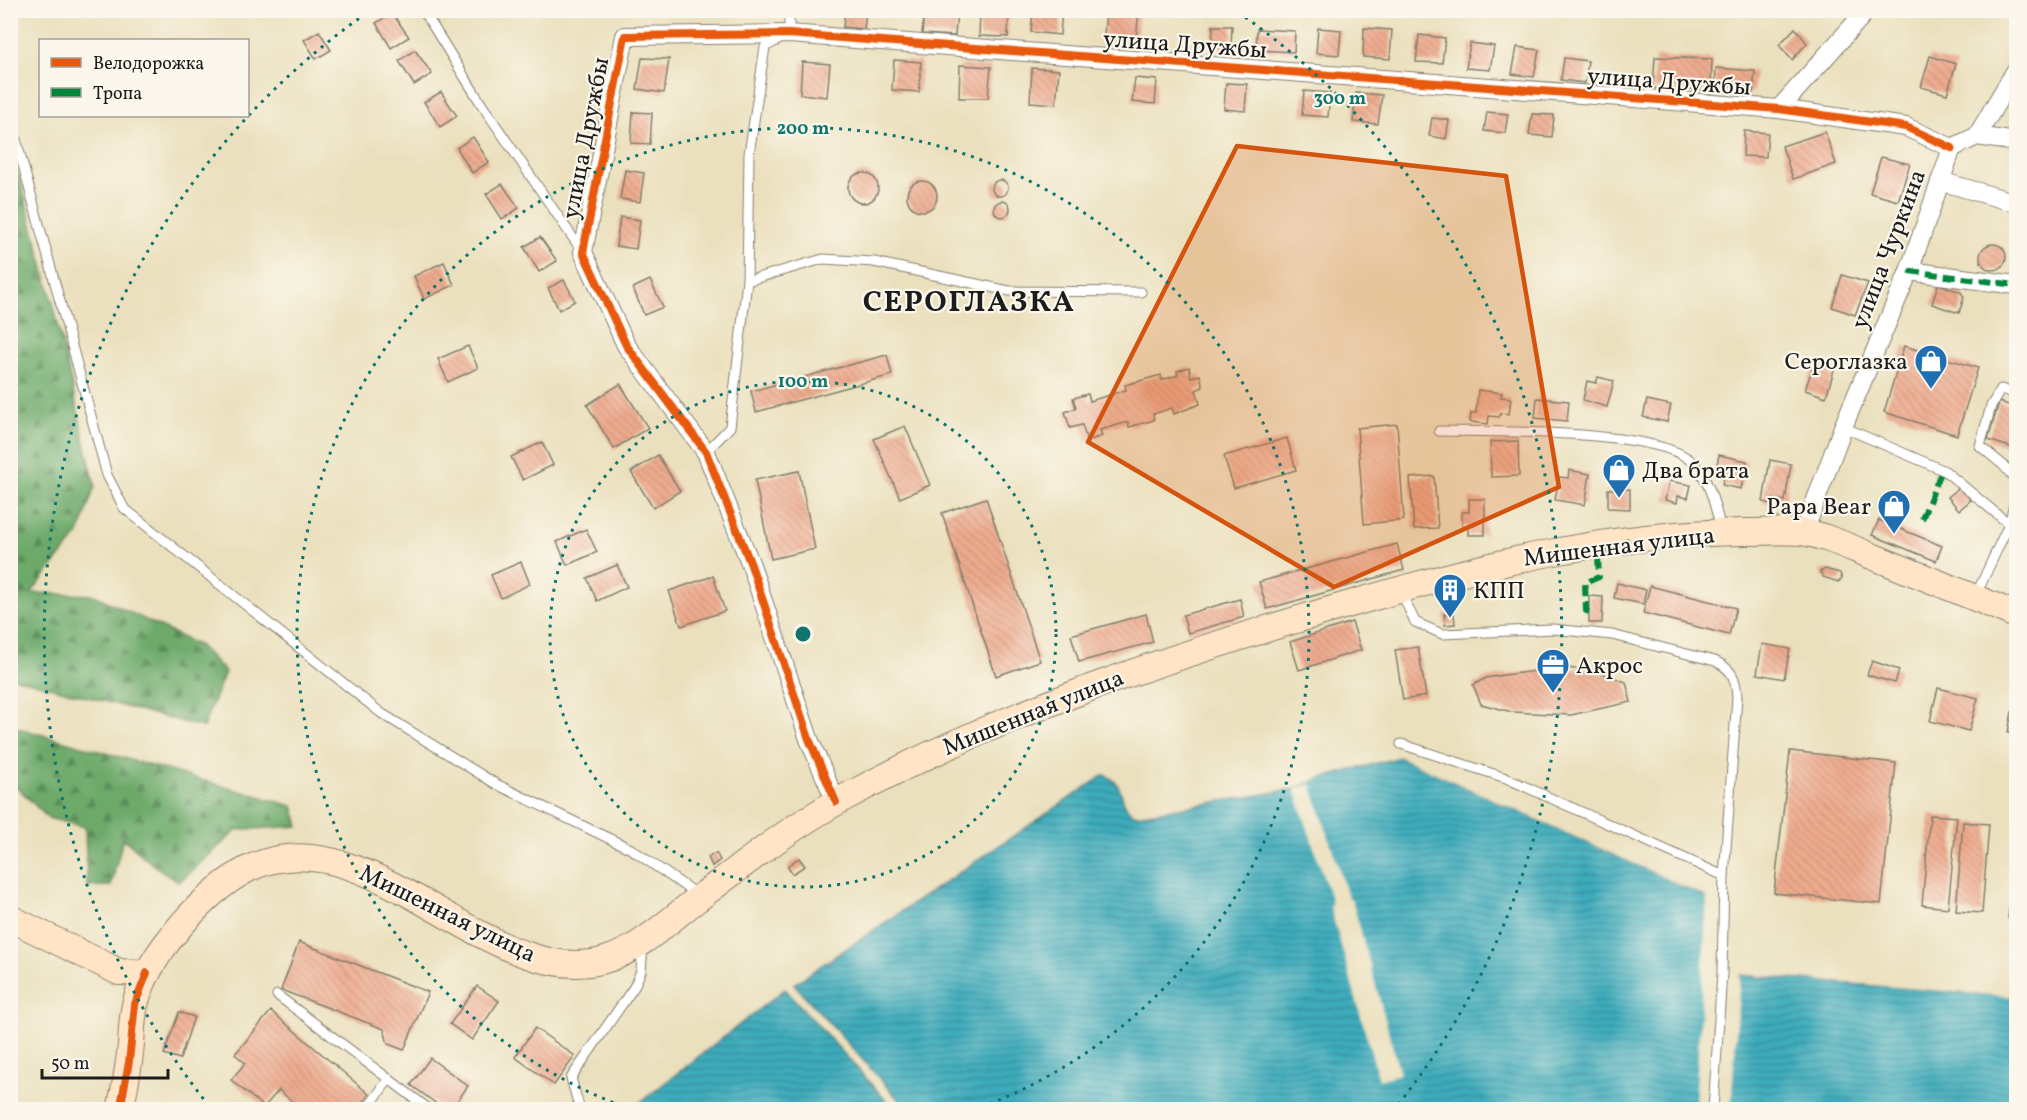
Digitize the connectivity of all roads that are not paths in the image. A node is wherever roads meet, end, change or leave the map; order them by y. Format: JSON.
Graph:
{"nodes":[{"id":1,"x":423,"y":10,"type":"edge"},
{"id":2,"x":789,"y":10,"type":"edge"},
{"id":3,"x":1867,"y":10,"type":"edge"},
{"id":4,"x":789,"y":34,"type":"junction"},
{"id":5,"x":2016,"y":70,"type":"edge"},
{"id":6,"x":1779,"y":109,"type":"junction"},
{"id":7,"x":10,"y":117,"type":"edge"},
{"id":8,"x":1977,"y":136,"type":"junction"},
{"id":9,"x":2016,"y":142,"type":"edge"},
{"id":10,"x":1952,"y":148,"type":"junction"},
{"id":11,"x":1940,"y":181,"type":"junction"},
{"id":12,"x":2016,"y":203,"type":"edge"},
{"id":13,"x":583,"y":252,"type":"junction"},
{"id":14,"x":1908,"y":271,"type":"junction"},
{"id":15,"x":747,"y":282,"type":"junction"},
{"id":16,"x":2016,"y":285,"type":"edge"},
{"id":17,"x":1141,"y":292,"type":"dead end"},
{"id":18,"x":2016,"y":394,"type":"edge"},
{"id":19,"x":1843,"y":427,"type":"junction"},
{"id":20,"x":1439,"y":431,"type":"dead end"},
{"id":21,"x":706,"y":452,"type":"junction"},
{"id":22,"x":2016,"y":480,"type":"edge"},
{"id":23,"x":2016,"y":497,"type":"edge"},
{"id":24,"x":2009,"y":524,"type":"junction"},
{"id":25,"x":1722,"y":532,"type":"junction"},
{"id":26,"x":1804,"y":532,"type":"junction"},
{"id":27,"x":1400,"y":590,"type":"junction"},
{"id":28,"x":1975,"y":597,"type":"junction"},
{"id":29,"x":2016,"y":615,"type":"edge"},
{"id":30,"x":1401,"y":744,"type":"dead end"},
{"id":31,"x":836,"y":802,"type":"junction"},
{"id":32,"x":1724,"y":876,"type":"junction"},
{"id":33,"x":700,"y":897,"type":"junction"},
{"id":34,"x":10,"y":918,"type":"edge"},
{"id":35,"x":644,"y":940,"type":"junction"},
{"id":36,"x":147,"y":973,"type":"junction"},
{"id":37,"x":277,"y":995,"type":"dead end"},
{"id":38,"x":389,"y":1079,"type":"junction"},
{"id":39,"x":120,"y":1110,"type":"edge"},
{"id":40,"x":366,"y":1110,"type":"edge"},
{"id":41,"x":430,"y":1110,"type":"edge"},
{"id":42,"x":580,"y":1110,"type":"edge"},
{"id":43,"x":1713,"y":1110,"type":"edge"}],
"edges":[{"from":1,"to":13,"type":"lane"},
{"from":2,"to":4,"type":"lane"},
{"from":3,"to":6,"type":"street"},
{"from":4,"to":6,"type":"street","name":"улица Дружбы"},
{"from":4,"to":13,"type":"street","name":"улица Дружбы"},
{"from":4,"to":15,"type":"lane"},
{"from":5,"to":8,"type":"street"},
{"from":6,"to":10,"type":"street","name":"улица Дружбы"},
{"from":7,"to":33,"type":"lane"},
{"from":8,"to":9,"type":"street"},
{"from":8,"to":10,"type":"street","name":"улица Чуркина"},
{"from":10,"to":11,"type":"street","name":"улица Чуркина"},
{"from":11,"to":12,"type":"street"},
{"from":11,"to":14,"type":"street","name":"улица Чуркина"},
{"from":13,"to":21,"type":"street","name":"улица Дружбы"},
{"from":14,"to":16,"type":"street"},
{"from":14,"to":19,"type":"street","name":"улица Чуркина"},
{"from":15,"to":17,"type":"lane"},
{"from":15,"to":21,"type":"lane"},
{"from":18,"to":22,"type":"lane"},
{"from":19,"to":24,"type":"lane"},
{"from":19,"to":26,"type":"street","name":"улица Чуркина"},
{"from":20,"to":25,"type":"lane"},
{"from":21,"to":31,"type":"street","name":"улица Дружбы"},
{"from":23,"to":24,"type":"lane"},
{"from":24,"to":28,"type":"lane"},
{"from":25,"to":26,"type":"main road","name":"Мишенная улица"},
{"from":25,"to":27,"type":"main road","name":"Мишенная улица"},
{"from":26,"to":28,"type":"main road","name":"Мишенная улица"},
{"from":27,"to":31,"type":"main road","name":"Мишенная улица"},
{"from":27,"to":32,"type":"lane"},
{"from":28,"to":29,"type":"main road","name":"Мишенная улица"},
{"from":30,"to":32,"type":"lane"},
{"from":31,"to":33,"type":"main road","name":"Мишенная улица"},
{"from":32,"to":43,"type":"lane"},
{"from":33,"to":35,"type":"main road","name":"Мишенная улица"},
{"from":34,"to":36,"type":"main road"},
{"from":35,"to":36,"type":"main road","name":"Мишенная улица"},
{"from":35,"to":42,"type":"lane"},
{"from":36,"to":39,"type":"main road","name":"Мишенная улица"},
{"from":37,"to":38,"type":"lane"},
{"from":38,"to":40,"type":"lane"},
{"from":38,"to":41,"type":"lane"}]}
